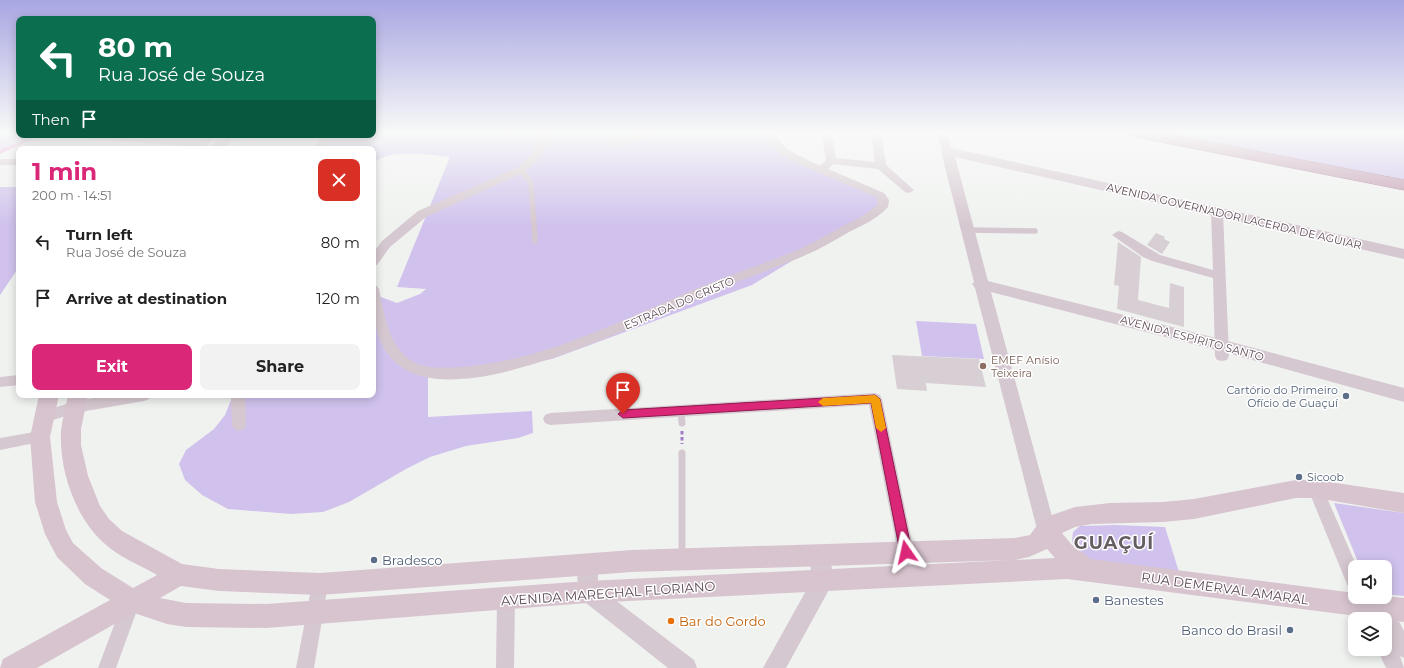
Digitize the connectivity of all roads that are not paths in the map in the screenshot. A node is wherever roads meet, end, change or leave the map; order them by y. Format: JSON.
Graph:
{"nodes":[{"id":1,"x":528,"y":163,"type":"edge"},
{"id":2,"x":804,"y":163,"type":"edge"},
{"id":3,"x":828,"y":163,"type":"edge"},
{"id":4,"x":853,"y":163,"type":"edge"},
{"id":5,"x":950,"y":163,"type":"edge"},
{"id":6,"x":988,"y":163,"type":"edge"},
{"id":7,"x":1293,"y":163,"type":"edge"},
{"id":8,"x":881,"y":166,"type":"joint"},
{"id":9,"x":521,"y":170,"type":"junction"},
{"id":10,"x":820,"y":170,"type":"junction"},
{"id":11,"x":1404,"y":185,"type":"edge"},
{"id":12,"x":909,"y":190,"type":"dead end"},
{"id":13,"x":1218,"y":216,"type":"junction"},
{"id":14,"x":966,"y":230,"type":"junction"},
{"id":15,"x":1035,"y":231,"type":"dead end"},
{"id":16,"x":1118,"y":235,"type":"dead end"},
{"id":17,"x":535,"y":241,"type":"dead end"},
{"id":18,"x":1404,"y":254,"type":"edge"},
{"id":19,"x":376,"y":258,"type":"edge"},
{"id":20,"x":1404,"y":261,"type":"edge"},
{"id":21,"x":1220,"y":276,"type":"junction"},
{"id":22,"x":982,"y":288,"type":"junction"},
{"id":23,"x":376,"y":301,"type":"edge"},
{"id":24,"x":1221,"y":350,"type":"junction"},
{"id":25,"x":16,"y":380,"type":"edge"},
{"id":26,"x":0,"y":382,"type":"edge"},
{"id":27,"x":1404,"y":395,"type":"edge"},
{"id":28,"x":48,"y":398,"type":"edge"},
{"id":29,"x":110,"y":398,"type":"edge"},
{"id":30,"x":238,"y":398,"type":"edge"},
{"id":31,"x":76,"y":401,"type":"edge"},
{"id":32,"x":1404,"y":405,"type":"edge"},
{"id":33,"x":550,"y":419,"type":"dead end"},
{"id":34,"x":239,"y":424,"type":"dead end"},
{"id":35,"x":42,"y":427,"type":"junction"},
{"id":36,"x":0,"y":444,"type":"edge"},
{"id":37,"x":682,"y":453,"type":"road end"},
{"id":38,"x":1316,"y":489,"type":"junction"},
{"id":39,"x":1404,"y":503,"type":"edge"},
{"id":40,"x":1046,"y":531,"type":"junction"},
{"id":41,"x":906,"y":552,"type":"junction"},
{"id":42,"x":819,"y":554,"type":"junction"},
{"id":43,"x":682,"y":560,"type":"junction"},
{"id":44,"x":588,"y":564,"type":"junction"},
{"id":45,"x":1348,"y":566,"type":"edge"},
{"id":46,"x":1086,"y":569,"type":"junction"},
{"id":47,"x":179,"y":575,"type":"junction"},
{"id":48,"x":823,"y":581,"type":"junction"},
{"id":49,"x":320,"y":584,"type":"junction"},
{"id":50,"x":588,"y":592,"type":"junction"},
{"id":51,"x":506,"y":599,"type":"junction"},
{"id":52,"x":132,"y":601,"type":"junction"},
{"id":53,"x":1377,"y":608,"type":"edge"},
{"id":54,"x":315,"y":613,"type":"junction"},
{"id":55,"x":1404,"y":649,"type":"edge"},
{"id":56,"x":1390,"y":656,"type":"edge"},
{"id":57,"x":12,"y":668,"type":"edge"},
{"id":58,"x":107,"y":668,"type":"edge"},
{"id":59,"x":305,"y":668,"type":"edge"},
{"id":60,"x":505,"y":668,"type":"edge"},
{"id":61,"x":686,"y":668,"type":"edge"},
{"id":62,"x":774,"y":668,"type":"edge"},
{"id":63,"x":1396,"y":668,"type":"edge"}],
"edges":[{"from":1,"to":9,"type":"street"},
{"from":2,"to":10,"type":"street","name":"ESTRADA DO CRISTO"},
{"from":3,"to":10,"type":"street"},
{"from":4,"to":8,"type":"street"},
{"from":5,"to":14,"type":"street"},
{"from":6,"to":13,"type":"street","name":"AVENIDA GOVERNADOR LACERDA DE AGUIAR"},
{"from":7,"to":11,"type":"highway"},
{"from":8,"to":12,"type":"street"},
{"from":9,"to":17,"type":"lane"},
{"from":9,"to":19,"type":"street"},
{"from":10,"to":23,"type":"street","name":"ESTRADA DO CRISTO"},
{"from":13,"to":18,"type":"street","name":"AVENIDA GOVERNADOR LACERDA DE AGUIAR"},
{"from":13,"to":20,"type":"street","name":"AVENIDA GOVERNADOR LACERDA DE AGUIAR"},
{"from":13,"to":21,"type":"street"},
{"from":14,"to":15,"type":"lane"},
{"from":14,"to":22,"type":"street"},
{"from":16,"to":21,"type":"street"},
{"from":21,"to":24,"type":"street"},
{"from":22,"to":24,"type":"street","name":"AVENIDA ESPÍRITO SANTO"},
{"from":22,"to":40,"type":"street"},
{"from":24,"to":27,"type":"street","name":"AVENIDA ESPÍRITO SANTO"},
{"from":24,"to":32,"type":"street","name":"AVENIDA ESPÍRITO SANTO"},
{"from":25,"to":26,"type":"street"},
{"from":28,"to":35,"type":"main road","name":"AVENIDA MARECHAL FLORIANO"},
{"from":29,"to":31,"type":"street"},
{"from":30,"to":34,"type":"street"},
{"from":31,"to":35,"type":"street"},
{"from":31,"to":47,"type":"main road"},
{"from":33,"to":41,"type":"street"},
{"from":35,"to":36,"type":"street"},
{"from":35,"to":52,"type":"main road","name":"AVENIDA MARECHAL FLORIANO"},
{"from":37,"to":43,"type":"lane"},
{"from":38,"to":39,"type":"main road"},
{"from":38,"to":40,"type":"main road"},
{"from":38,"to":45,"type":"street"},
{"from":40,"to":41,"type":"main road"},
{"from":40,"to":46,"type":"main road"},
{"from":41,"to":42,"type":"main road"},
{"from":42,"to":43,"type":"main road"},
{"from":42,"to":48,"type":"street"},
{"from":43,"to":44,"type":"main road"},
{"from":44,"to":49,"type":"main road"},
{"from":44,"to":50,"type":"street"},
{"from":46,"to":48,"type":"main road","name":"AVENIDA MARECHAL FLORIANO"},
{"from":46,"to":53,"type":"main road","name":"RUA DEMERVAL AMARAL"},
{"from":47,"to":49,"type":"main road"},
{"from":47,"to":52,"type":"main road"},
{"from":48,"to":50,"type":"main road","name":"AVENIDA MARECHAL FLORIANO"},
{"from":48,"to":62,"type":"street"},
{"from":49,"to":54,"type":"street"},
{"from":50,"to":51,"type":"main road","name":"AVENIDA MARECHAL FLORIANO"},
{"from":50,"to":61,"type":"street"},
{"from":51,"to":54,"type":"main road","name":"AVENIDA MARECHAL FLORIANO"},
{"from":51,"to":60,"type":"street"},
{"from":52,"to":54,"type":"main road","name":"AVENIDA MARECHAL FLORIANO"},
{"from":52,"to":57,"type":"main road"},
{"from":52,"to":58,"type":"street"},
{"from":53,"to":55,"type":"street"},
{"from":54,"to":59,"type":"street"},
{"from":56,"to":63,"type":"street"}]}
